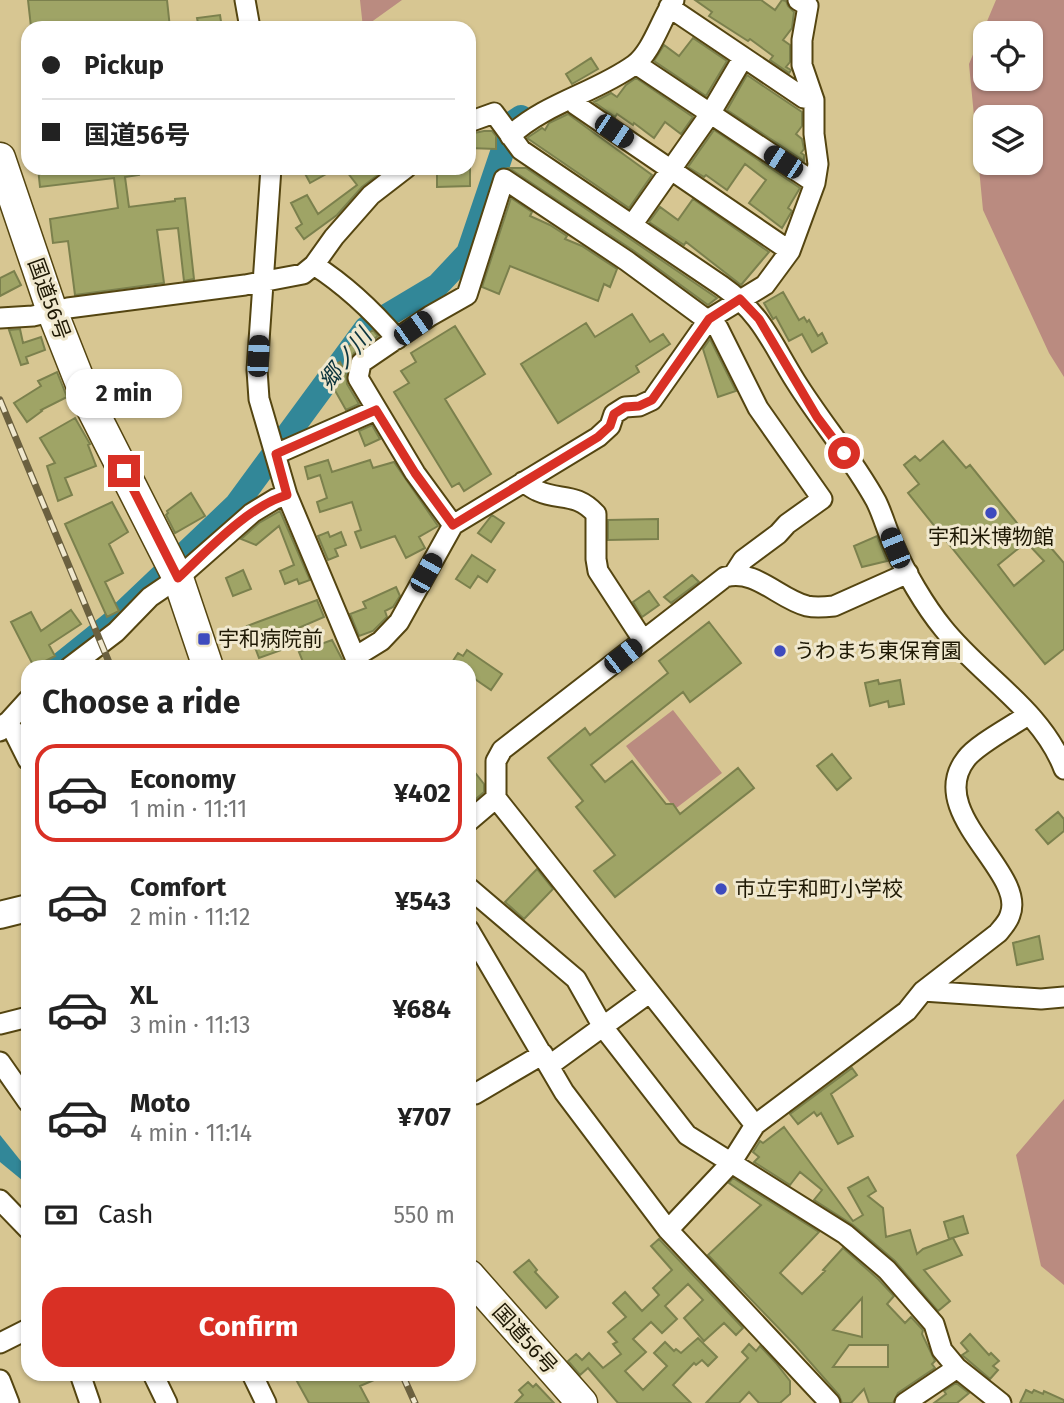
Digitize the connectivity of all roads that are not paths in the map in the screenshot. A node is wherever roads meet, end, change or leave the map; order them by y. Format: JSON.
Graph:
{"nodes":[{"id":1,"x":246,"y":0,"type":"edge"},
{"id":2,"x":798,"y":0,"type":"edge"},
{"id":3,"x":671,"y":3,"type":"edge"},
{"id":4,"x":249,"y":21,"type":"edge"},
{"id":5,"x":743,"y":58,"type":"junction"},
{"id":6,"x":636,"y":64,"type":"junction"},
{"id":7,"x":572,"y":99,"type":"junction"},
{"id":8,"x":814,"y":100,"type":"junction"},
{"id":9,"x":710,"y":114,"type":"junction"},
{"id":10,"x":476,"y":119,"type":"edge"},
{"id":11,"x":510,"y":135,"type":"junction"},
{"id":12,"x":0,"y":158,"type":"edge"},
{"id":13,"x":671,"y":170,"type":"junction"},
{"id":14,"x":271,"y":175,"type":"edge"},
{"id":15,"x":397,"y":175,"type":"edge"},
{"id":16,"x":815,"y":183,"type":"junction"},
{"id":17,"x":632,"y":225,"type":"junction"},
{"id":18,"x":790,"y":251,"type":"junction"},
{"id":19,"x":314,"y":265,"type":"junction"},
{"id":20,"x":264,"y":281,"type":"junction"},
{"id":21,"x":740,"y":299,"type":"junction"},
{"id":22,"x":52,"y":311,"type":"junction"},
{"id":23,"x":0,"y":318,"type":"edge"},
{"id":24,"x":709,"y":319,"type":"junction"},
{"id":25,"x":397,"y":339,"type":"junction"},
{"id":26,"x":376,"y":410,"type":"junction"},
{"id":27,"x":276,"y":454,"type":"junction"},
{"id":28,"x":523,"y":482,"type":"junction"},
{"id":29,"x":287,"y":495,"type":"junction"},
{"id":30,"x":453,"y":525,"type":"junction"},
{"id":31,"x":908,"y":573,"type":"junction"},
{"id":32,"x":734,"y":574,"type":"junction"},
{"id":33,"x":178,"y":578,"type":"junction"},
{"id":34,"x":643,"y":640,"type":"junction"},
{"id":35,"x":79,"y":660,"type":"edge"},
{"id":36,"x":206,"y":660,"type":"edge"},
{"id":37,"x":355,"y":660,"type":"edge"},
{"id":38,"x":358,"y":660,"type":"edge"},
{"id":39,"x":21,"y":708,"type":"edge"},
{"id":40,"x":1028,"y":715,"type":"junction"},
{"id":41,"x":3,"y":727,"type":"edge"},
{"id":42,"x":21,"y":746,"type":"edge"},
{"id":43,"x":1064,"y":769,"type":"edge"},
{"id":44,"x":496,"y":798,"type":"junction"},
{"id":45,"x":476,"y":815,"type":"edge"},
{"id":46,"x":476,"y":894,"type":"edge"},
{"id":47,"x":21,"y":910,"type":"edge"},
{"id":48,"x":0,"y":915,"type":"edge"},
{"id":49,"x":476,"y":942,"type":"edge"},
{"id":50,"x":923,"y":991,"type":"junction"},
{"id":51,"x":649,"y":993,"type":"junction"},
{"id":52,"x":1064,"y":997,"type":"edge"},
{"id":53,"x":21,"y":1019,"type":"edge"},
{"id":54,"x":0,"y":1024,"type":"edge"},
{"id":55,"x":603,"y":1027,"type":"junction"},
{"id":56,"x":546,"y":1060,"type":"junction"},
{"id":57,"x":0,"y":1062,"type":"edge"},
{"id":58,"x":20,"y":1080,"type":"edge"},
{"id":59,"x":476,"y":1094,"type":"edge"},
{"id":60,"x":755,"y":1125,"type":"junction"},
{"id":61,"x":732,"y":1163,"type":"junction"},
{"id":62,"x":0,"y":1200,"type":"edge"},
{"id":63,"x":15,"y":1226,"type":"edge"},
{"id":64,"x":668,"y":1230,"type":"junction"},
{"id":65,"x":476,"y":1283,"type":"edge"},
{"id":66,"x":21,"y":1332,"type":"edge"},
{"id":67,"x":0,"y":1343,"type":"edge"},
{"id":68,"x":957,"y":1367,"type":"junction"},
{"id":69,"x":0,"y":1380,"type":"edge"},
{"id":70,"x":82,"y":1381,"type":"edge"},
{"id":71,"x":156,"y":1381,"type":"edge"},
{"id":72,"x":255,"y":1381,"type":"edge"},
{"id":73,"x":819,"y":1399,"type":"edge"},
{"id":74,"x":9,"y":1403,"type":"edge"},
{"id":75,"x":90,"y":1403,"type":"edge"},
{"id":76,"x":167,"y":1403,"type":"edge"},
{"id":77,"x":266,"y":1403,"type":"edge"},
{"id":78,"x":582,"y":1403,"type":"edge"},
{"id":79,"x":905,"y":1403,"type":"edge"},
{"id":80,"x":1001,"y":1403,"type":"edge"}],
"edges":[{"from":1,"to":4,"type":"street"},
{"from":2,"to":8,"type":"street"},
{"from":3,"to":5,"type":"street"},
{"from":3,"to":6,"type":"street"},
{"from":5,"to":8,"type":"street"},
{"from":5,"to":9,"type":"street"},
{"from":6,"to":7,"type":"street"},
{"from":6,"to":9,"type":"street"},
{"from":7,"to":11,"type":"street"},
{"from":7,"to":13,"type":"street"},
{"from":8,"to":16,"type":"street"},
{"from":9,"to":13,"type":"street"},
{"from":9,"to":16,"type":"street"},
{"from":10,"to":11,"type":"street"},
{"from":11,"to":17,"type":"street"},
{"from":12,"to":22,"type":"highway","name":"国道56号"},
{"from":13,"to":17,"type":"street"},
{"from":13,"to":18,"type":"street"},
{"from":14,"to":20,"type":"street"},
{"from":15,"to":19,"type":"street"},
{"from":16,"to":18,"type":"street"},
{"from":17,"to":21,"type":"street"},
{"from":18,"to":21,"type":"street"},
{"from":19,"to":20,"type":"street"},
{"from":19,"to":25,"type":"street"},
{"from":20,"to":22,"type":"street"},
{"from":20,"to":27,"type":"street"},
{"from":21,"to":24,"type":"street"},
{"from":21,"to":31,"type":"street"},
{"from":22,"to":23,"type":"street"},
{"from":22,"to":33,"type":"highway","name":"国道56号"},
{"from":24,"to":25,"type":"street"},
{"from":24,"to":28,"type":"street"},
{"from":24,"to":32,"type":"street"},
{"from":25,"to":26,"type":"street"},
{"from":26,"to":27,"type":"street"},
{"from":26,"to":30,"type":"street"},
{"from":27,"to":29,"type":"street"},
{"from":28,"to":30,"type":"street"},
{"from":28,"to":34,"type":"street"},
{"from":29,"to":33,"type":"street"},
{"from":29,"to":37,"type":"street"},
{"from":30,"to":38,"type":"street"},
{"from":31,"to":32,"type":"street"},
{"from":31,"to":40,"type":"street"},
{"from":32,"to":34,"type":"street"},
{"from":33,"to":35,"type":"street"},
{"from":33,"to":36,"type":"highway","name":"国道56号"},
{"from":34,"to":44,"type":"street"},
{"from":39,"to":41,"type":"street"},
{"from":40,"to":43,"type":"street"},
{"from":40,"to":50,"type":"street"},
{"from":41,"to":42,"type":"street"},
{"from":44,"to":45,"type":"street"},
{"from":44,"to":51,"type":"street"},
{"from":46,"to":55,"type":"street"},
{"from":47,"to":48,"type":"main road"},
{"from":49,"to":56,"type":"street"},
{"from":50,"to":52,"type":"street"},
{"from":50,"to":60,"type":"street"},
{"from":51,"to":55,"type":"street"},
{"from":51,"to":60,"type":"street"},
{"from":53,"to":54,"type":"street"},
{"from":55,"to":56,"type":"street"},
{"from":55,"to":61,"type":"street"},
{"from":56,"to":59,"type":"street"},
{"from":56,"to":64,"type":"street"},
{"from":57,"to":58,"type":"street"},
{"from":60,"to":61,"type":"street"},
{"from":61,"to":64,"type":"street"},
{"from":61,"to":68,"type":"street"},
{"from":62,"to":63,"type":"street"},
{"from":64,"to":73,"type":"street"},
{"from":65,"to":78,"type":"highway","name":"国道56号"},
{"from":66,"to":67,"type":"street"},
{"from":68,"to":79,"type":"street"},
{"from":68,"to":80,"type":"street"},
{"from":69,"to":74,"type":"street"},
{"from":70,"to":75,"type":"street"},
{"from":71,"to":76,"type":"street"},
{"from":72,"to":77,"type":"street"}]}
